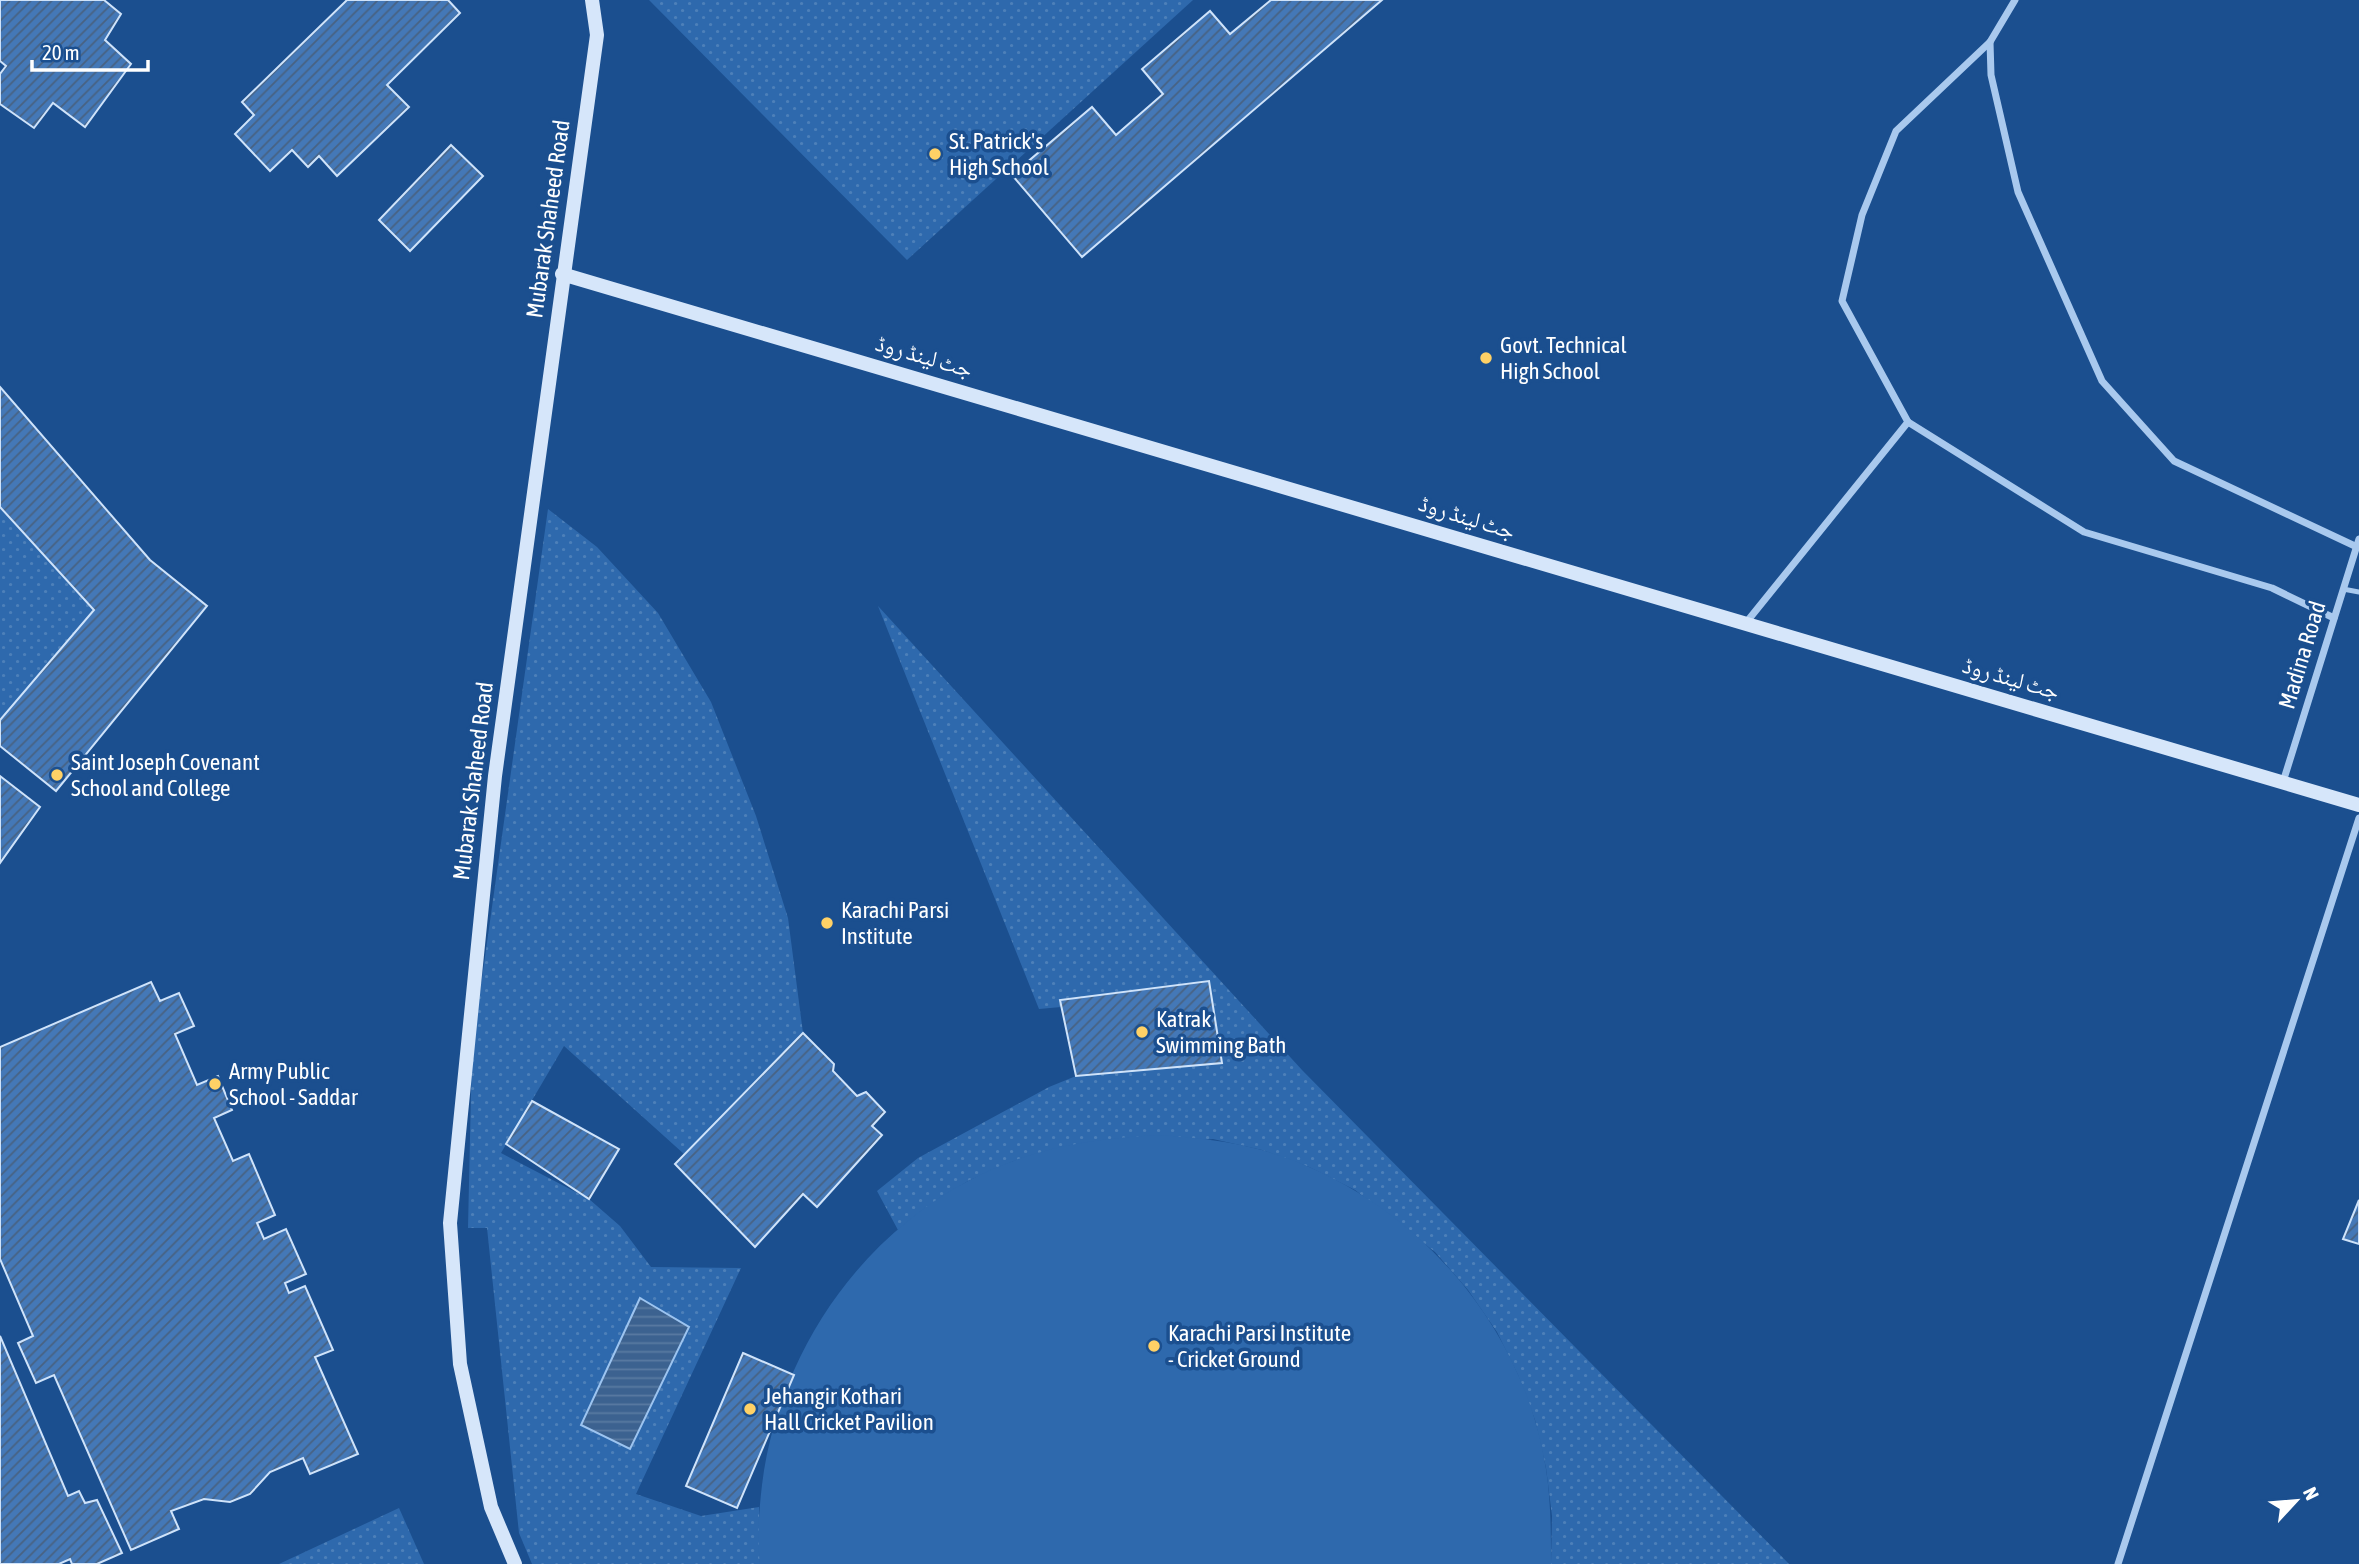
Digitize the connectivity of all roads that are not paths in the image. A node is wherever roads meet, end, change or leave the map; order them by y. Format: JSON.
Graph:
{"nodes":[{"id":1,"x":592,"y":0,"type":"edge"},
{"id":2,"x":2015,"y":0,"type":"edge"},
{"id":3,"x":1990,"y":42,"type":"junction"},
{"id":4,"x":562,"y":274,"type":"junction"},
{"id":5,"x":1908,"y":422,"type":"junction"},
{"id":6,"x":2358,"y":543,"type":"edge"},
{"id":7,"x":2343,"y":589,"type":"junction"},
{"id":8,"x":2359,"y":592,"type":"edge"},
{"id":9,"x":2334,"y":618,"type":"junction"},
{"id":10,"x":1745,"y":624,"type":"junction"},
{"id":11,"x":2283,"y":782,"type":"junction"},
{"id":12,"x":2359,"y":805,"type":"edge"},
{"id":13,"x":2359,"y":818,"type":"edge"},
{"id":14,"x":515,"y":1564,"type":"edge"},
{"id":15,"x":2118,"y":1564,"type":"edge"}],
"edges":[{"from":1,"to":4,"type":"street","name":"Mubarak Shaheed Road"},
{"from":2,"to":3,"type":"street"},
{"from":3,"to":5,"type":"street"},
{"from":3,"to":6,"type":"street"},
{"from":4,"to":10,"type":"street","name":"جٹ لینڈ روڈ"},
{"from":4,"to":14,"type":"street","name":"Mubarak Shaheed Road"},
{"from":5,"to":9,"type":"street"},
{"from":5,"to":10,"type":"street"},
{"from":6,"to":7,"type":"street","name":"Madina Road"},
{"from":7,"to":8,"type":"lane"},
{"from":7,"to":9,"type":"street","name":"Madina Road"},
{"from":9,"to":11,"type":"street","name":"Madina Road"},
{"from":10,"to":11,"type":"street","name":"جٹ لینڈ روڈ"},
{"from":11,"to":12,"type":"street","name":"جٹ لینڈ روڈ"},
{"from":13,"to":15,"type":"street"}]}
